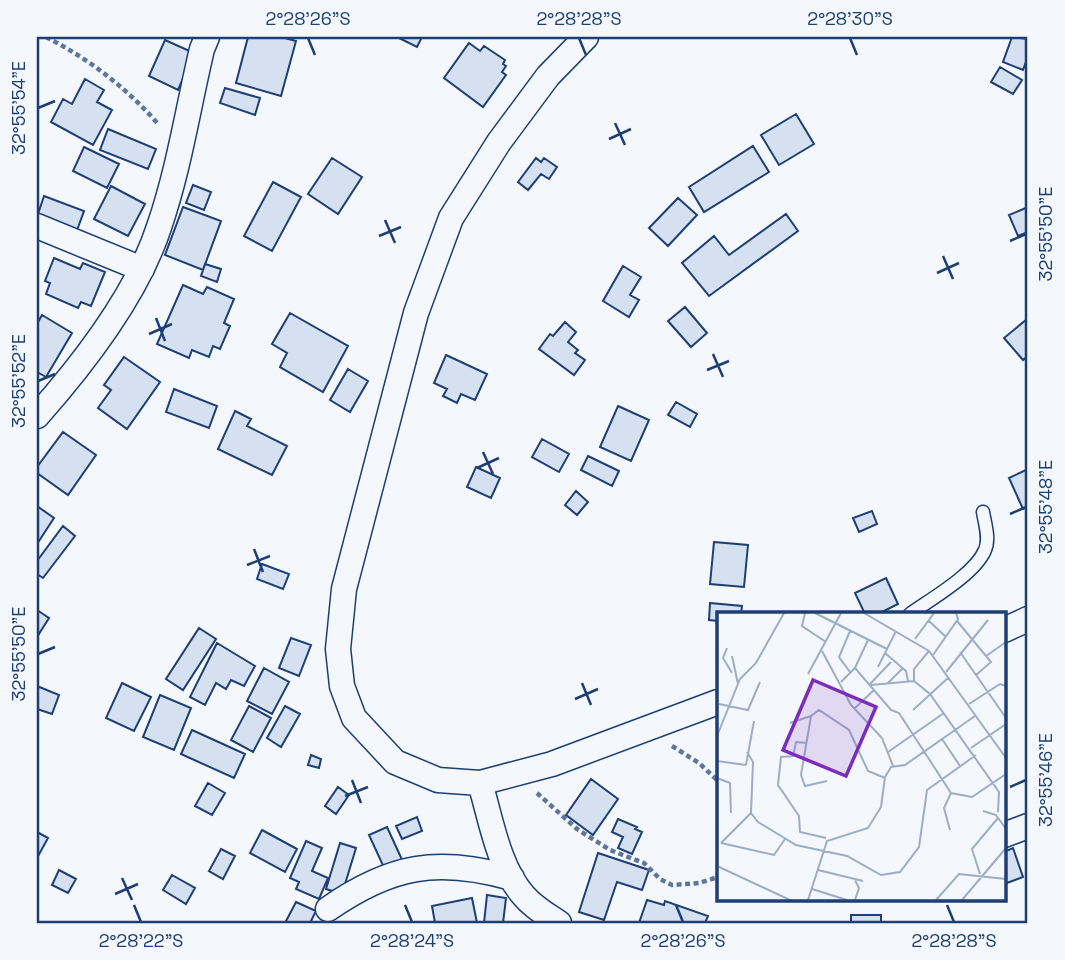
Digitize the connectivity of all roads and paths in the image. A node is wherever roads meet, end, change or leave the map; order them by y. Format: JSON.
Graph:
{"nodes":[{"id":1,"x":46,"y":37,"type":"edge"},
{"id":2,"x":207,"y":37,"type":"edge"},
{"id":3,"x":586,"y":37,"type":"edge"},
{"id":4,"x":181,"y":149,"type":"junction"},
{"id":5,"x":37,"y":226,"type":"edge"},
{"id":6,"x":142,"y":269,"type":"junction"},
{"id":7,"x":37,"y":416,"type":"edge"},
{"id":8,"x":983,"y":512,"type":"dead end"},
{"id":9,"x":912,"y":612,"type":"edge"},
{"id":10,"x":1028,"y":619,"type":"edge"},
{"id":11,"x":1006,"y":628,"type":"edge"},
{"id":12,"x":717,"y":703,"type":"edge"},
{"id":13,"x":644,"y":730,"type":"junction"},
{"id":14,"x":517,"y":773,"type":"junction"},
{"id":15,"x":717,"y":779,"type":"edge"},
{"id":16,"x":480,"y":783,"type":"junction"},
{"id":17,"x":1028,"y":826,"type":"edge"},
{"id":18,"x":1006,"y":834,"type":"edge"},
{"id":19,"x":512,"y":878,"type":"junction"},
{"id":20,"x":717,"y":878,"type":"edge"},
{"id":21,"x":328,"y":909,"type":"dead end"},
{"id":22,"x":559,"y":923,"type":"edge"}],
"edges":[{"from":1,"to":4,"type":"path"},
{"from":2,"to":4,"type":"street"},
{"from":3,"to":16,"type":"street"},
{"from":4,"to":6,"type":"street"},
{"from":5,"to":6,"type":"street"},
{"from":6,"to":7,"type":"street"},
{"from":8,"to":9,"type":"lane"},
{"from":10,"to":11,"type":"street"},
{"from":12,"to":13,"type":"street"},
{"from":13,"to":14,"type":"street"},
{"from":13,"to":15,"type":"path"},
{"from":14,"to":16,"type":"street"},
{"from":14,"to":20,"type":"path"},
{"from":16,"to":19,"type":"street"},
{"from":17,"to":18,"type":"street"},
{"from":19,"to":21,"type":"street"},
{"from":19,"to":22,"type":"street"}]}
